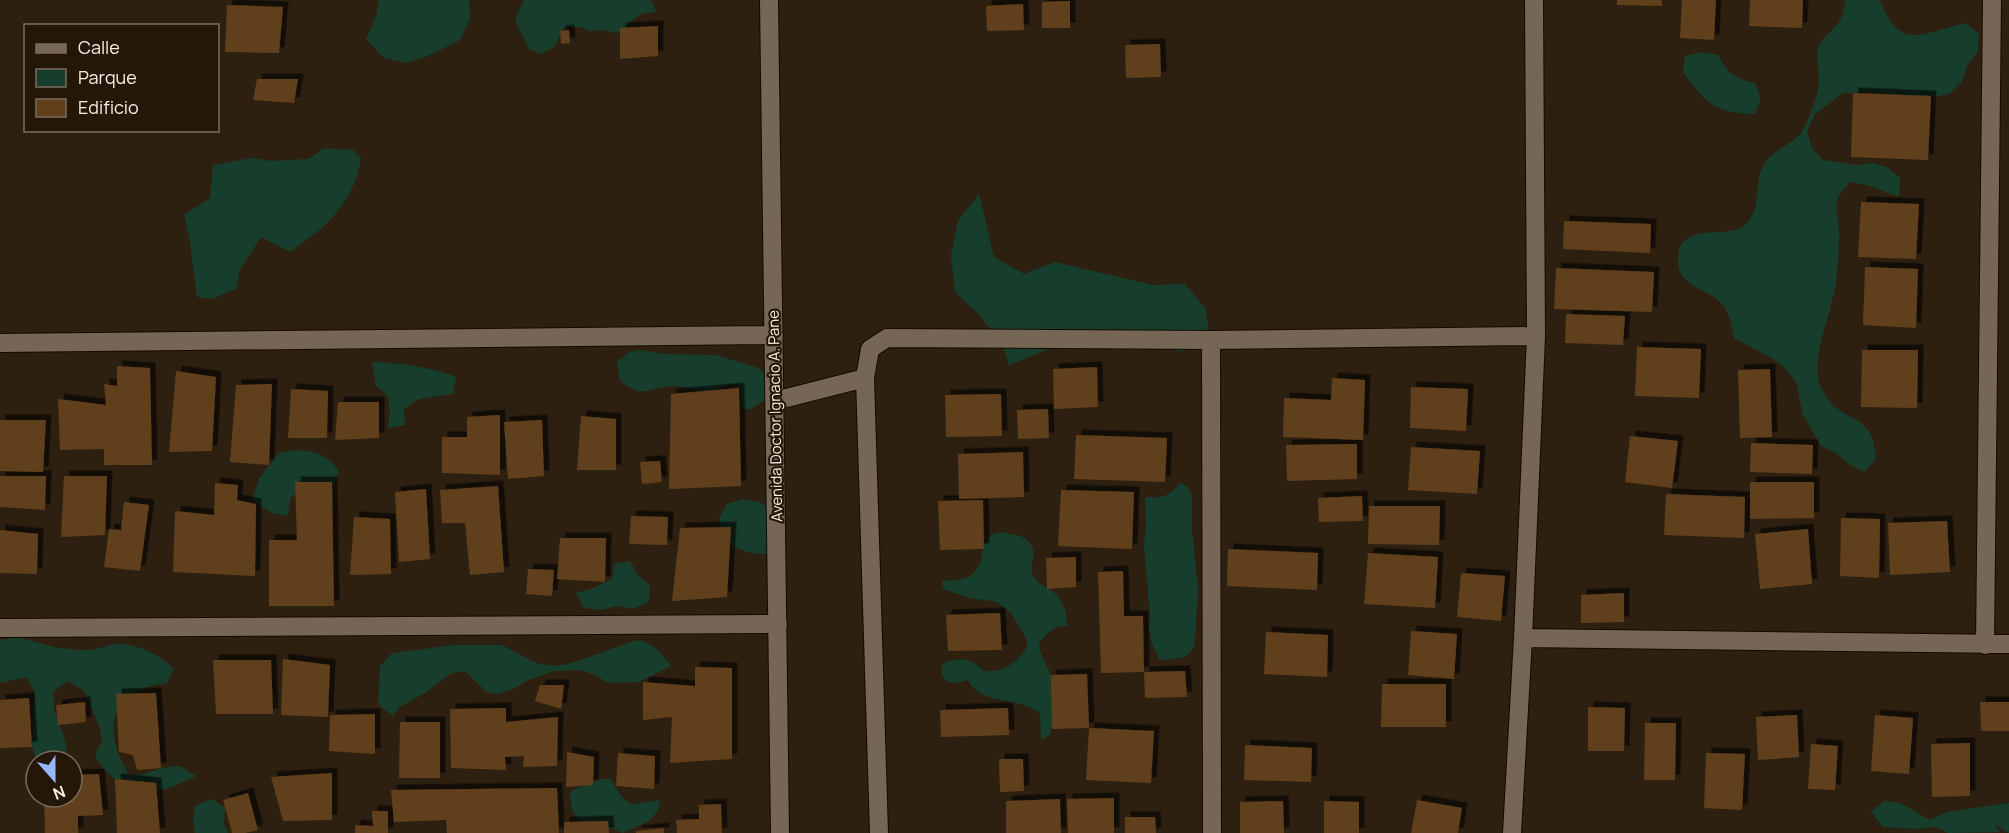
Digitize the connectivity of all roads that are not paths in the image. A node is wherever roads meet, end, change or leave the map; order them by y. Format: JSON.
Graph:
{"nodes":[{"id":1,"x":769,"y":0,"type":"edge"},
{"id":2,"x":1534,"y":0,"type":"edge"},
{"id":3,"x":1992,"y":0,"type":"edge"},
{"id":4,"x":774,"y":334,"type":"junction"},
{"id":5,"x":1536,"y":336,"type":"junction"},
{"id":6,"x":1211,"y":340,"type":"junction"},
{"id":7,"x":0,"y":343,"type":"edge"},
{"id":8,"x":865,"y":378,"type":"junction"},
{"id":9,"x":775,"y":401,"type":"junction"},
{"id":10,"x":778,"y":624,"type":"junction"},
{"id":11,"x":0,"y":628,"type":"edge"},
{"id":12,"x":1523,"y":638,"type":"junction"},
{"id":13,"x":2009,"y":644,"type":"edge"},
{"id":14,"x":1985,"y":645,"type":"junction"},
{"id":15,"x":780,"y":833,"type":"edge"},
{"id":16,"x":879,"y":833,"type":"edge"},
{"id":17,"x":1212,"y":833,"type":"edge"},
{"id":18,"x":1512,"y":833,"type":"edge"}],
"edges":[{"from":1,"to":4,"type":"street","name":"Avenida Doctor Ignacio A. Pane"},
{"from":2,"to":5,"type":"street"},
{"from":3,"to":14,"type":"street"},
{"from":4,"to":7,"type":"street"},
{"from":4,"to":9,"type":"street","name":"Avenida Doctor Ignacio A. Pane"},
{"from":5,"to":6,"type":"street"},
{"from":5,"to":12,"type":"street"},
{"from":6,"to":8,"type":"street"},
{"from":6,"to":17,"type":"street"},
{"from":8,"to":9,"type":"street"},
{"from":8,"to":16,"type":"street"},
{"from":9,"to":10,"type":"street","name":"Avenida Doctor Ignacio A. Pane"},
{"from":10,"to":11,"type":"street"},
{"from":10,"to":15,"type":"street","name":"Avenida Doctor Ignacio A. Pane"},
{"from":12,"to":14,"type":"street"},
{"from":12,"to":18,"type":"street"},
{"from":13,"to":14,"type":"street"}]}
